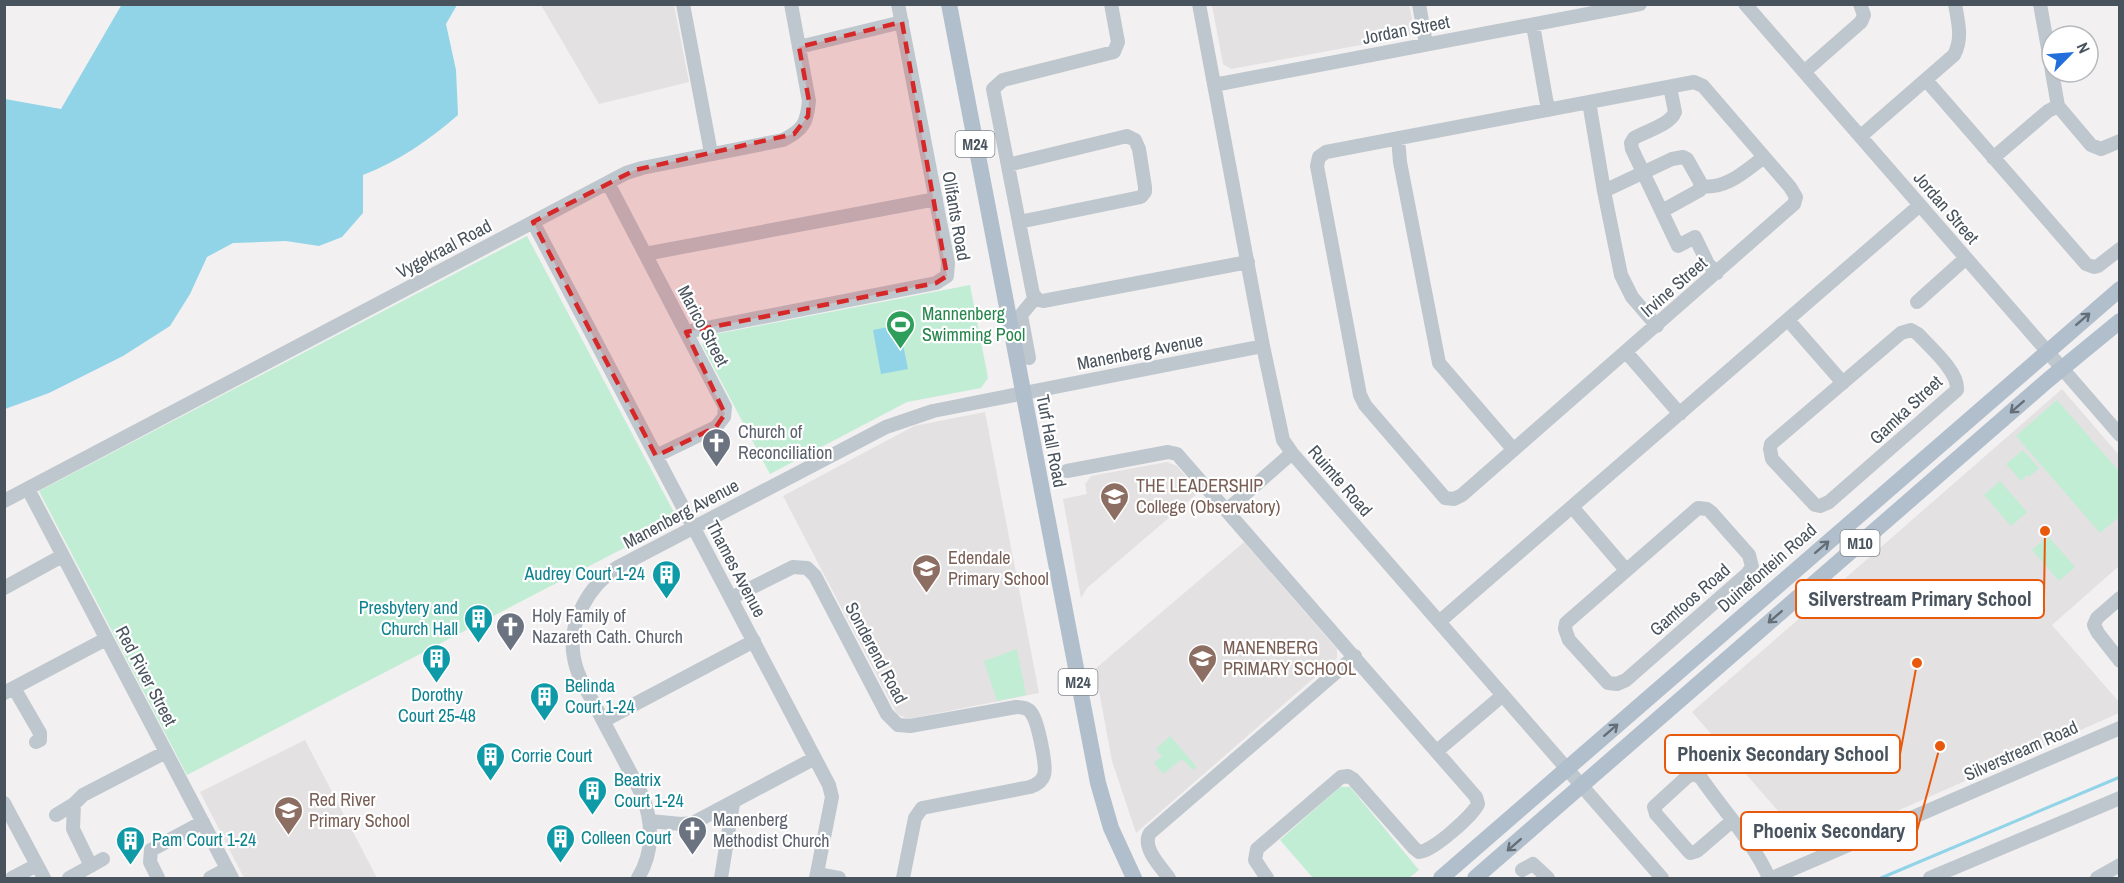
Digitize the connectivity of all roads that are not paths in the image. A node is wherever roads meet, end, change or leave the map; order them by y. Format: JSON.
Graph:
{"nodes":[{"id":1,"x":683,"y":4,"type":"edge"},
{"id":2,"x":791,"y":4,"type":"edge"},
{"id":3,"x":898,"y":4,"type":"edge"},
{"id":4,"x":949,"y":4,"type":"edge"},
{"id":5,"x":1111,"y":4,"type":"edge"},
{"id":6,"x":1199,"y":4,"type":"edge"},
{"id":7,"x":1419,"y":4,"type":"edge"},
{"id":8,"x":1640,"y":4,"type":"edge"},
{"id":9,"x":1745,"y":4,"type":"edge"},
{"id":10,"x":1860,"y":4,"type":"edge"},
{"id":11,"x":1955,"y":4,"type":"edge"},
{"id":12,"x":2040,"y":4,"type":"edge"},
{"id":13,"x":902,"y":22,"type":"junction"},
{"id":14,"x":2044,"y":24,"type":"edge"},
{"id":15,"x":1533,"y":25,"type":"junction"},
{"id":16,"x":1426,"y":44,"type":"junction"},
{"id":17,"x":799,"y":47,"type":"junction"},
{"id":18,"x":1804,"y":72,"type":"junction"},
{"id":19,"x":1926,"y":80,"type":"junction"},
{"id":20,"x":2054,"y":84,"type":"edge"},
{"id":21,"x":1214,"y":85,"type":"junction"},
{"id":22,"x":1670,"y":87,"type":"junction"},
{"id":23,"x":1589,"y":102,"type":"junction"},
{"id":24,"x":2058,"y":106,"type":"junction"},
{"id":25,"x":1548,"y":110,"type":"junction"},
{"id":26,"x":1861,"y":136,"type":"junction"},
{"id":27,"x":1398,"y":138,"type":"junction"},
{"id":28,"x":2120,"y":141,"type":"edge"},
{"id":29,"x":711,"y":153,"type":"junction"},
{"id":30,"x":1764,"y":157,"type":"junction"},
{"id":31,"x":1993,"y":158,"type":"junction"},
{"id":32,"x":1008,"y":165,"type":"junction"},
{"id":33,"x":1643,"y":173,"type":"junction"},
{"id":34,"x":608,"y":183,"type":"junction"},
{"id":35,"x":1701,"y":186,"type":"junction"},
{"id":36,"x":1604,"y":191,"type":"junction"},
{"id":37,"x":936,"y":199,"type":"junction"},
{"id":38,"x":1920,"y":205,"type":"junction"},
{"id":39,"x":1662,"y":212,"type":"junction"},
{"id":40,"x":533,"y":222,"type":"junction"},
{"id":41,"x":1019,"y":222,"type":"junction"},
{"id":42,"x":2120,"y":249,"type":"edge"},
{"id":43,"x":645,"y":254,"type":"junction"},
{"id":44,"x":1966,"y":258,"type":"junction"},
{"id":45,"x":1248,"y":262,"type":"junction"},
{"id":46,"x":1717,"y":273,"type":"junction"},
{"id":47,"x":2120,"y":289,"type":"edge"},
{"id":48,"x":1035,"y":297,"type":"junction"},
{"id":49,"x":1917,"y":302,"type":"dead end"},
{"id":50,"x":1788,"y":320,"type":"junction"},
{"id":51,"x":2120,"y":321,"type":"edge"},
{"id":52,"x":1657,"y":326,"type":"junction"},
{"id":53,"x":686,"y":332,"type":"junction"},
{"id":54,"x":1263,"y":346,"type":"junction"},
{"id":55,"x":2046,"y":351,"type":"junction"},
{"id":56,"x":1626,"y":352,"type":"junction"},
{"id":57,"x":1029,"y":358,"type":"dead end"},
{"id":58,"x":2062,"y":369,"type":"junction"},
{"id":59,"x":1843,"y":383,"type":"junction"},
{"id":60,"x":1023,"y":394,"type":"junction"},
{"id":61,"x":1680,"y":414,"type":"junction"},
{"id":62,"x":2119,"y":434,"type":"edge"},
{"id":63,"x":1513,"y":450,"type":"junction"},
{"id":64,"x":1292,"y":453,"type":"junction"},
{"id":65,"x":656,"y":456,"type":"junction"},
{"id":66,"x":1067,"y":471,"type":"dead end"},
{"id":67,"x":28,"y":489,"type":"junction"},
{"id":68,"x":4,"y":501,"type":"edge"},
{"id":69,"x":1573,"y":508,"type":"junction"},
{"id":70,"x":1227,"y":510,"type":"junction"},
{"id":71,"x":694,"y":528,"type":"junction"},
{"id":72,"x":62,"y":556,"type":"junction"},
{"id":73,"x":1626,"y":570,"type":"junction"},
{"id":74,"x":4,"y":588,"type":"edge"},
{"id":75,"x":731,"y":598,"type":"junction"},
{"id":76,"x":2120,"y":598,"type":"edge"},
{"id":77,"x":1439,"y":622,"type":"junction"},
{"id":78,"x":106,"y":639,"type":"junction"},
{"id":79,"x":754,"y":641,"type":"junction"},
{"id":80,"x":1355,"y":656,"type":"junction"},
{"id":81,"x":2120,"y":661,"type":"edge"},
{"id":82,"x":9,"y":690,"type":"edge"},
{"id":83,"x":1503,"y":695,"type":"junction"},
{"id":84,"x":603,"y":721,"type":"junction"},
{"id":85,"x":2120,"y":728,"type":"edge"},
{"id":86,"x":36,"y":742,"type":"dead end"},
{"id":87,"x":1437,"y":751,"type":"junction"},
{"id":88,"x":166,"y":752,"type":"junction"},
{"id":89,"x":815,"y":759,"type":"junction"},
{"id":90,"x":1567,"y":768,"type":"junction"},
{"id":91,"x":1581,"y":785,"type":"junction"},
{"id":92,"x":2120,"y":798,"type":"edge"},
{"id":93,"x":4,"y":803,"type":"edge"},
{"id":94,"x":74,"y":804,"type":"junction"},
{"id":95,"x":733,"y":804,"type":"junction"},
{"id":96,"x":56,"y":815,"type":"dead end"},
{"id":97,"x":650,"y":821,"type":"junction"},
{"id":98,"x":1732,"y":821,"type":"junction"},
{"id":99,"x":203,"y":822,"type":"junction"},
{"id":100,"x":37,"y":865,"type":"junction"},
{"id":101,"x":2120,"y":865,"type":"edge"},
{"id":102,"x":1522,"y":870,"type":"dead end"},
{"id":103,"x":1958,"y":873,"type":"edge"},
{"id":104,"x":230,"y":874,"type":"edge"},
{"id":105,"x":817,"y":876,"type":"edge"},
{"id":106,"x":12,"y":879,"type":"edge"},
{"id":107,"x":44,"y":879,"type":"edge"},
{"id":108,"x":69,"y":879,"type":"edge"},
{"id":109,"x":158,"y":879,"type":"edge"},
{"id":110,"x":210,"y":879,"type":"edge"},
{"id":111,"x":638,"y":879,"type":"edge"},
{"id":112,"x":721,"y":879,"type":"edge"},
{"id":113,"x":839,"y":879,"type":"edge"},
{"id":114,"x":903,"y":879,"type":"edge"},
{"id":115,"x":1134,"y":879,"type":"edge"},
{"id":116,"x":1169,"y":879,"type":"edge"},
{"id":117,"x":1267,"y":879,"type":"edge"},
{"id":118,"x":1441,"y":879,"type":"edge"},
{"id":119,"x":1475,"y":879,"type":"edge"},
{"id":120,"x":1548,"y":879,"type":"edge"},
{"id":121,"x":1662,"y":879,"type":"edge"},
{"id":122,"x":1771,"y":879,"type":"edge"},
{"id":123,"x":1930,"y":879,"type":"edge"},
{"id":124,"x":2097,"y":879,"type":"edge"}],
"edges":[{"from":1,"to":29,"type":"street"},
{"from":2,"to":17,"type":"street","name":"Vygekraal Road"},
{"from":3,"to":13,"type":"street","name":"Olifants Road"},
{"from":4,"to":60,"type":"main road","name":"Turf Hall Road","number":"M24"},
{"from":5,"to":32,"type":"street"},
{"from":6,"to":21,"type":"street","name":"Ruimte Road"},
{"from":7,"to":16,"type":"street"},
{"from":8,"to":15,"type":"street","name":"Jordan Street"},
{"from":9,"to":18,"type":"street","name":"Jordan Street"},
{"from":10,"to":18,"type":"street"},
{"from":11,"to":19,"type":"street"},
{"from":12,"to":14,"type":"street"},
{"from":13,"to":17,"type":"street"},
{"from":13,"to":37,"type":"street","name":"Olifants Road"},
{"from":15,"to":16,"type":"street","name":"Jordan Street"},
{"from":15,"to":25,"type":"street"},
{"from":16,"to":21,"type":"street","name":"Jordan Street"},
{"from":17,"to":29,"type":"street","name":"Vygekraal Road"},
{"from":18,"to":26,"type":"street","name":"Jordan Street"},
{"from":19,"to":26,"type":"street"},
{"from":19,"to":31,"type":"street"},
{"from":20,"to":24,"type":"street"},
{"from":21,"to":45,"type":"street","name":"Ruimte Road"},
{"from":22,"to":23,"type":"street","name":"Irvine Street"},
{"from":22,"to":30,"type":"street","name":"Irvine Street"},
{"from":22,"to":33,"type":"street"},
{"from":23,"to":25,"type":"street","name":"Irvine Street"},
{"from":23,"to":36,"type":"street"},
{"from":24,"to":28,"type":"street"},
{"from":24,"to":31,"type":"street"},
{"from":25,"to":27,"type":"street","name":"Irvine Street"},
{"from":26,"to":38,"type":"street","name":"Jordan Street"},
{"from":27,"to":63,"type":"street"},
{"from":27,"to":63,"type":"street","name":"Irvine Street"},
{"from":29,"to":34,"type":"street","name":"Vygekraal Road"},
{"from":30,"to":35,"type":"street"},
{"from":30,"to":46,"type":"street","name":"Irvine Street"},
{"from":31,"to":42,"type":"street"},
{"from":32,"to":41,"type":"street"},
{"from":32,"to":41,"type":"street"},
{"from":33,"to":35,"type":"street"},
{"from":33,"to":36,"type":"street"},
{"from":33,"to":39,"type":"street"},
{"from":34,"to":40,"type":"street","name":"Vygekraal Road"},
{"from":34,"to":43,"type":"street","name":"Marico Street"},
{"from":35,"to":39,"type":"street"},
{"from":36,"to":52,"type":"street"},
{"from":37,"to":43,"type":"street"},
{"from":37,"to":53,"type":"street","name":"Olifants Road"},
{"from":38,"to":44,"type":"street","name":"Jordan Street"},
{"from":38,"to":50,"type":"street"},
{"from":39,"to":46,"type":"street"},
{"from":40,"to":65,"type":"street","name":"Thames Avenue"},
{"from":40,"to":67,"type":"street","name":"Vygekraal Road"},
{"from":41,"to":48,"type":"street"},
{"from":43,"to":53,"type":"street","name":"Marico Street"},
{"from":44,"to":49,"type":"street"},
{"from":44,"to":55,"type":"street","name":"Jordan Street"},
{"from":45,"to":48,"type":"street"},
{"from":45,"to":54,"type":"street","name":"Ruimte Road"},
{"from":46,"to":52,"type":"street","name":"Irvine Street"},
{"from":55,"to":47,"type":"main road","name":"Duinefontein Road","number":"M10","one_way":true},
{"from":48,"to":57,"type":"street"},
{"from":50,"to":59,"type":"street"},
{"from":50,"to":61,"type":"street"},
{"from":51,"to":58,"type":"main road","number":"M10"},
{"from":52,"to":56,"type":"street","name":"Irvine Street"},
{"from":53,"to":65,"type":"street","name":"Marico Street"},
{"from":54,"to":60,"type":"street","name":"Manenberg Avenue"},
{"from":54,"to":64,"type":"street","name":"Ruimte Road"},
{"from":55,"to":58,"type":"street","name":"Jordan Street"},
{"from":90,"to":55,"type":"main road","name":"Duinefontein Road","number":"M10","one_way":true},
{"from":56,"to":61,"type":"street"},
{"from":56,"to":63,"type":"street","name":"Irvine Street"},
{"from":58,"to":62,"type":"street","name":"Jordan Street"},
{"from":58,"to":91,"type":"main road","number":"M10","one_way":true},
{"from":59,"to":59,"type":"street","name":"Gamka Street"},
{"from":60,"to":71,"type":"street","name":"Manenberg Avenue"},
{"from":60,"to":115,"type":"main road","name":"Turf Hall Road","number":"M24"},
{"from":61,"to":69,"type":"street"},
{"from":64,"to":70,"type":"street"},
{"from":64,"to":77,"type":"street","name":"Ruimte Road"},
{"from":65,"to":71,"type":"street","name":"Thames Avenue"},
{"from":66,"to":70,"type":"street"},
{"from":67,"to":68,"type":"street","name":"Vygekraal Road"},
{"from":67,"to":72,"type":"street","name":"Red River Street"},
{"from":69,"to":73,"type":"street"},
{"from":69,"to":77,"type":"street"},
{"from":70,"to":80,"type":"street"},
{"from":71,"to":75,"type":"street","name":"Thames Avenue"},
{"from":71,"to":84,"type":"street","name":"Manenberg Avenue"},
{"from":72,"to":74,"type":"street"},
{"from":72,"to":78,"type":"street","name":"Red River Street"},
{"from":73,"to":73,"type":"street","name":"Gamtoos Road"},
{"from":75,"to":79,"type":"street","name":"Thames Avenue"},
{"from":75,"to":114,"type":"street","name":"Sonderend Road"},
{"from":76,"to":81,"type":"street"},
{"from":77,"to":83,"type":"street","name":"Ruimte Road"},
{"from":78,"to":82,"type":"street"},
{"from":78,"to":88,"type":"street","name":"Red River Street"},
{"from":79,"to":84,"type":"street"},
{"from":79,"to":89,"type":"street","name":"Thames Avenue"},
{"from":80,"to":87,"type":"street"},
{"from":80,"to":116,"type":"street"},
{"from":82,"to":86,"type":"street"},
{"from":83,"to":87,"type":"street"},
{"from":83,"to":90,"type":"street","name":"Ruimte Road"},
{"from":84,"to":97,"type":"street","name":"Manenberg Avenue"},
{"from":85,"to":122,"type":"street","name":"Silverstream Road"},
{"from":87,"to":117,"type":"street"},
{"from":88,"to":94,"type":"street"},
{"from":88,"to":99,"type":"street","name":"Red River Street"},
{"from":89,"to":95,"type":"street"},
{"from":89,"to":105,"type":"street","name":"Thames Avenue"},
{"from":90,"to":91,"type":"street","name":"Ruimte Road"},
{"from":90,"to":118,"type":"main road","name":"Duinefontein Road","number":"M10"},
{"from":91,"to":119,"type":"main road","number":"M10","one_way":true},
{"from":91,"to":121,"type":"street","name":"Ruimte Road"},
{"from":92,"to":103,"type":"street"},
{"from":93,"to":100,"type":"street"},
{"from":94,"to":96,"type":"street"},
{"from":94,"to":108,"type":"street"},
{"from":95,"to":97,"type":"street"},
{"from":95,"to":112,"type":"street"},
{"from":97,"to":111,"type":"street","name":"Manenberg Avenue"},
{"from":98,"to":98,"type":"street"},
{"from":98,"to":122,"type":"street"},
{"from":99,"to":104,"type":"street","name":"Red River Street"},
{"from":99,"to":109,"type":"street"},
{"from":100,"to":106,"type":"street"},
{"from":100,"to":107,"type":"street"},
{"from":101,"to":124,"type":"street"},
{"from":102,"to":120,"type":"street"},
{"from":103,"to":123,"type":"street"},
{"from":104,"to":110,"type":"street"},
{"from":105,"to":113,"type":"street"}]}
